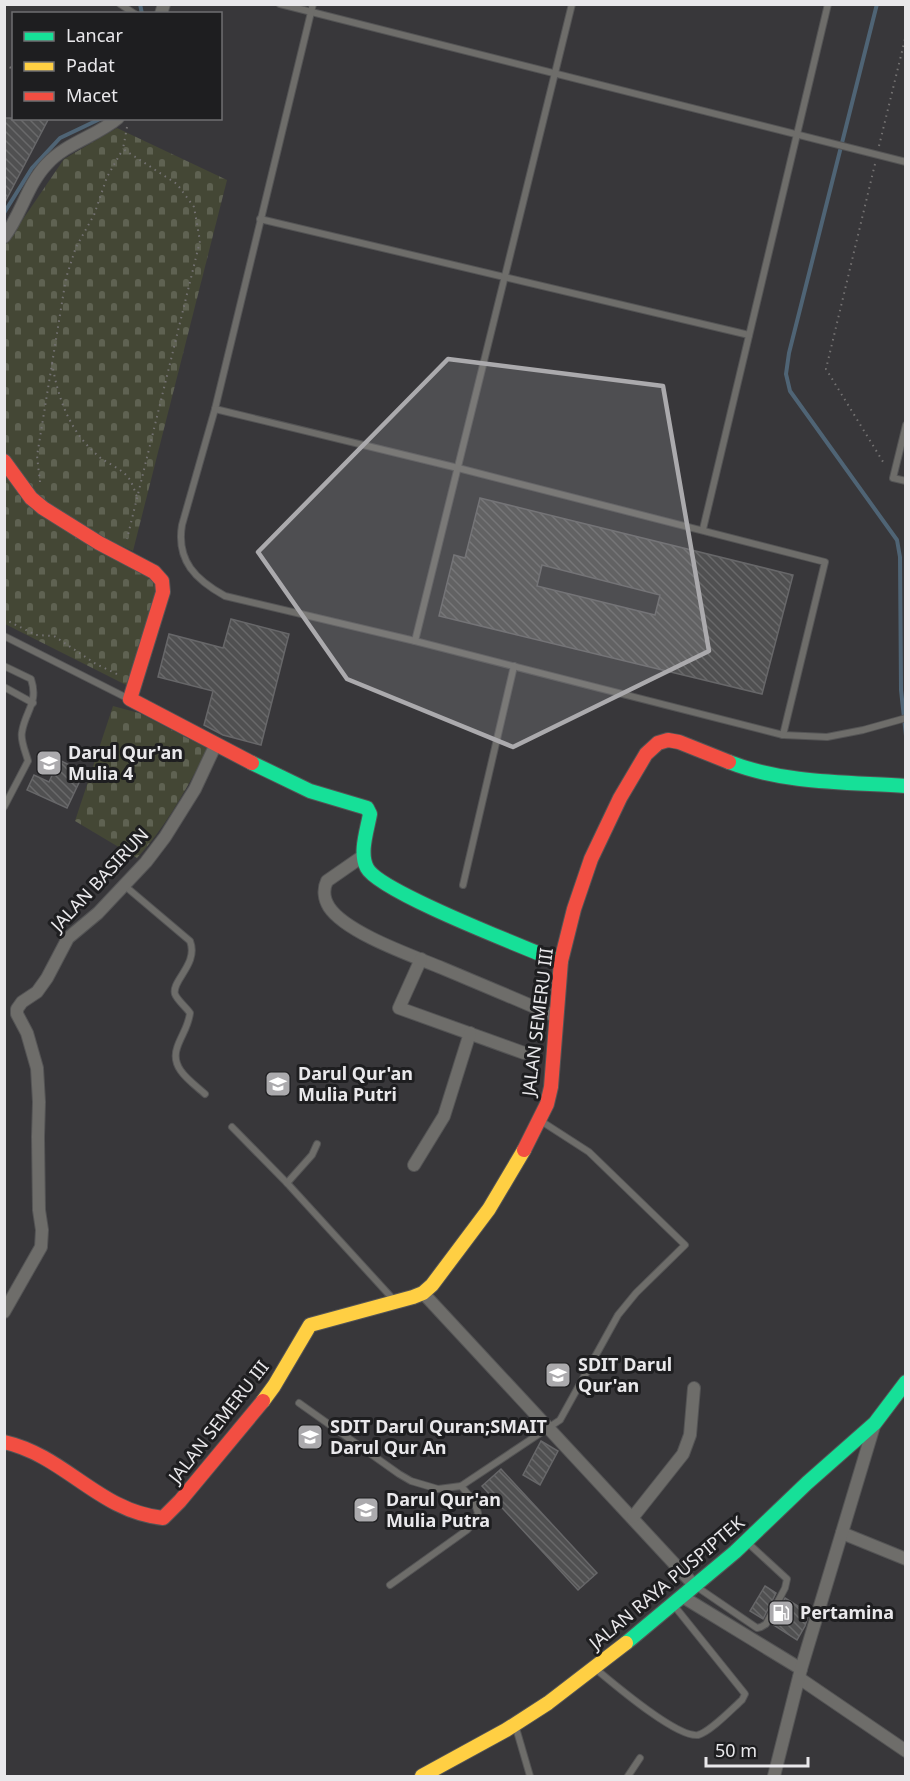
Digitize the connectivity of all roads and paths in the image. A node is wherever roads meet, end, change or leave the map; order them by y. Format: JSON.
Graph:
{"nodes":[{"id":1,"x":280,"y":4,"type":"edge"},
{"id":2,"x":313,"y":4,"type":"edge"},
{"id":3,"x":572,"y":4,"type":"edge"},
{"id":4,"x":828,"y":4,"type":"edge"},
{"id":5,"x":311,"y":12,"type":"junction"},
{"id":6,"x":906,"y":35,"type":"edge"},
{"id":7,"x":555,"y":74,"type":"junction"},
{"id":8,"x":115,"y":120,"type":"edge"},
{"id":9,"x":128,"y":120,"type":"edge"},
{"id":10,"x":796,"y":134,"type":"junction"},
{"id":11,"x":123,"y":148,"type":"junction"},
{"id":12,"x":877,"y":154,"type":"junction"},
{"id":13,"x":906,"y":162,"type":"edge"},
{"id":14,"x":260,"y":219,"type":"junction"},
{"id":15,"x":4,"y":237,"type":"edge"},
{"id":16,"x":504,"y":278,"type":"junction"},
{"id":17,"x":749,"y":335,"type":"junction"},
{"id":18,"x":52,"y":362,"type":"junction"},
{"id":19,"x":215,"y":409,"type":"junction"},
{"id":20,"x":906,"y":425,"type":"edge"},
{"id":21,"x":4,"y":461,"type":"edge"},
{"id":22,"x":458,"y":468,"type":"junction"},
{"id":23,"x":893,"y":478,"type":"junction"},
{"id":24,"x":906,"y":481,"type":"edge"},
{"id":25,"x":41,"y":489,"type":"dead end"},
{"id":26,"x":137,"y":497,"type":"junction"},
{"id":27,"x":703,"y":529,"type":"junction"},
{"id":28,"x":123,"y":556,"type":"junction"},
{"id":29,"x":4,"y":619,"type":"edge"},
{"id":30,"x":4,"y":636,"type":"edge"},
{"id":31,"x":415,"y":641,"type":"junction"},
{"id":32,"x":4,"y":666,"type":"edge"},
{"id":33,"x":514,"y":666,"type":"junction"},
{"id":34,"x":135,"y":682,"type":"junction"},
{"id":35,"x":4,"y":687,"type":"edge"},
{"id":36,"x":130,"y":699,"type":"junction"},
{"id":37,"x":33,"y":703,"type":"junction"},
{"id":38,"x":906,"y":718,"type":"edge"},
{"id":39,"x":783,"y":735,"type":"junction"},
{"id":40,"x":216,"y":744,"type":"junction"},
{"id":41,"x":906,"y":786,"type":"edge"},
{"id":42,"x":4,"y":807,"type":"edge"},
{"id":43,"x":363,"y":856,"type":"junction"},
{"id":44,"x":124,"y":885,"type":"junction"},
{"id":45,"x":463,"y":885,"type":"dead end"},
{"id":46,"x":421,"y":959,"type":"junction"},
{"id":47,"x":561,"y":961,"type":"junction"},
{"id":48,"x":557,"y":1017,"type":"junction"},
{"id":49,"x":470,"y":1033,"type":"junction"},
{"id":50,"x":524,"y":1053,"type":"dead end"},
{"id":51,"x":205,"y":1094,"type":"dead end"},
{"id":52,"x":540,"y":1120,"type":"junction"},
{"id":53,"x":232,"y":1127,"type":"dead end"},
{"id":54,"x":317,"y":1144,"type":"dead end"},
{"id":55,"x":414,"y":1165,"type":"dead end"},
{"id":56,"x":287,"y":1183,"type":"junction"},
{"id":57,"x":423,"y":1293,"type":"junction"},
{"id":58,"x":395,"y":1302,"type":"junction"},
{"id":59,"x":4,"y":1312,"type":"edge"},
{"id":60,"x":906,"y":1382,"type":"edge"},
{"id":61,"x":694,"y":1388,"type":"dead end"},
{"id":62,"x":299,"y":1402,"type":"dead end"},
{"id":63,"x":875,"y":1423,"type":"junction"},
{"id":64,"x":549,"y":1428,"type":"junction"},
{"id":65,"x":4,"y":1442,"type":"edge"},
{"id":66,"x":461,"y":1486,"type":"junction"},
{"id":67,"x":633,"y":1517,"type":"junction"},
{"id":68,"x":842,"y":1533,"type":"junction"},
{"id":69,"x":746,"y":1541,"type":"junction"},
{"id":70,"x":906,"y":1559,"type":"edge"},
{"id":71,"x":390,"y":1585,"type":"dead end"},
{"id":72,"x":695,"y":1586,"type":"junction"},
{"id":73,"x":678,"y":1601,"type":"junction"},
{"id":74,"x":594,"y":1668,"type":"junction"},
{"id":75,"x":800,"y":1673,"type":"junction"},
{"id":76,"x":515,"y":1725,"type":"junction"},
{"id":77,"x":906,"y":1751,"type":"edge"},
{"id":78,"x":640,"y":1758,"type":"dead end"},
{"id":79,"x":422,"y":1776,"type":"edge"},
{"id":80,"x":530,"y":1776,"type":"edge"},
{"id":81,"x":628,"y":1776,"type":"edge"},
{"id":82,"x":774,"y":1776,"type":"edge"}],
"edges":[{"from":1,"to":5,"type":"lane"},
{"from":2,"to":5,"type":"lane"},
{"from":3,"to":7,"type":"lane"},
{"from":4,"to":10,"type":"lane"},
{"from":5,"to":7,"type":"lane"},
{"from":5,"to":14,"type":"lane"},
{"from":6,"to":12,"type":"path"},
{"from":7,"to":10,"type":"lane"},
{"from":7,"to":16,"type":"lane"},
{"from":8,"to":15,"type":"street"},
{"from":9,"to":11,"type":"path"},
{"from":10,"to":12,"type":"lane"},
{"from":10,"to":17,"type":"lane"},
{"from":11,"to":18,"type":"path"},
{"from":11,"to":26,"type":"path"},
{"from":12,"to":13,"type":"lane"},
{"from":12,"to":23,"type":"path"},
{"from":14,"to":16,"type":"lane"},
{"from":14,"to":19,"type":"lane"},
{"from":16,"to":17,"type":"lane"},
{"from":16,"to":22,"type":"lane"},
{"from":17,"to":27,"type":"lane"},
{"from":18,"to":25,"type":"path"},
{"from":18,"to":26,"type":"path"},
{"from":19,"to":22,"type":"lane"},
{"from":19,"to":31,"type":"lane"},
{"from":20,"to":23,"type":"lane"},
{"from":21,"to":28,"type":"street"},
{"from":22,"to":27,"type":"lane"},
{"from":22,"to":31,"type":"lane"},
{"from":23,"to":24,"type":"lane"},
{"from":26,"to":28,"type":"path"},
{"from":27,"to":39,"type":"lane"},
{"from":28,"to":34,"type":"street"},
{"from":29,"to":34,"type":"path"},
{"from":30,"to":36,"type":"lane"},
{"from":31,"to":33,"type":"lane"},
{"from":32,"to":37,"type":"lane"},
{"from":33,"to":39,"type":"lane"},
{"from":33,"to":45,"type":"lane"},
{"from":34,"to":36,"type":"street"},
{"from":35,"to":37,"type":"lane"},
{"from":36,"to":40,"type":"street"},
{"from":37,"to":42,"type":"lane"},
{"from":38,"to":39,"type":"lane"},
{"from":40,"to":43,"type":"street"},
{"from":40,"to":44,"type":"street","name":"JALAN BASIRUN"},
{"from":41,"to":47,"type":"street","name":"JALAN SEMERU III"},
{"from":43,"to":46,"type":"street"},
{"from":43,"to":47,"type":"street"},
{"from":44,"to":51,"type":"lane"},
{"from":44,"to":59,"type":"street","name":"JALAN BASIRUN"},
{"from":46,"to":48,"type":"street"},
{"from":46,"to":49,"type":"street"},
{"from":47,"to":48,"type":"street","name":"JALAN SEMERU III"},
{"from":48,"to":52,"type":"street","name":"JALAN SEMERU III"},
{"from":49,"to":50,"type":"street"},
{"from":49,"to":55,"type":"street"},
{"from":52,"to":57,"type":"street","name":"JALAN SEMERU III"},
{"from":52,"to":64,"type":"lane"},
{"from":53,"to":56,"type":"lane"},
{"from":54,"to":56,"type":"lane"},
{"from":56,"to":58,"type":"lane"},
{"from":57,"to":58,"type":"street","name":"JALAN SEMERU III"},
{"from":57,"to":64,"type":"street"},
{"from":58,"to":65,"type":"street","name":"JALAN SEMERU III"},
{"from":60,"to":63,"type":"street","name":"JALAN RAYA PUSPIPTEK"},
{"from":61,"to":67,"type":"street"},
{"from":62,"to":66,"type":"lane"},
{"from":63,"to":68,"type":"street"},
{"from":63,"to":69,"type":"street","name":"JALAN RAYA PUSPIPTEK"},
{"from":64,"to":66,"type":"lane"},
{"from":64,"to":67,"type":"street"},
{"from":66,"to":71,"type":"lane"},
{"from":67,"to":72,"type":"street"},
{"from":68,"to":70,"type":"street"},
{"from":68,"to":75,"type":"street"},
{"from":69,"to":72,"type":"street","name":"JALAN RAYA PUSPIPTEK"},
{"from":69,"to":72,"type":"lane"},
{"from":72,"to":73,"type":"street","name":"JALAN RAYA PUSPIPTEK"},
{"from":73,"to":74,"type":"street","name":"JALAN RAYA PUSPIPTEK"},
{"from":73,"to":74,"type":"lane"},
{"from":73,"to":75,"type":"street"},
{"from":74,"to":76,"type":"street","name":"JALAN RAYA PUSPIPTEK"},
{"from":75,"to":77,"type":"street"},
{"from":75,"to":82,"type":"street"},
{"from":76,"to":79,"type":"street","name":"JALAN RAYA PUSPIPTEK"},
{"from":76,"to":80,"type":"lane"},
{"from":78,"to":81,"type":"lane"}]}
